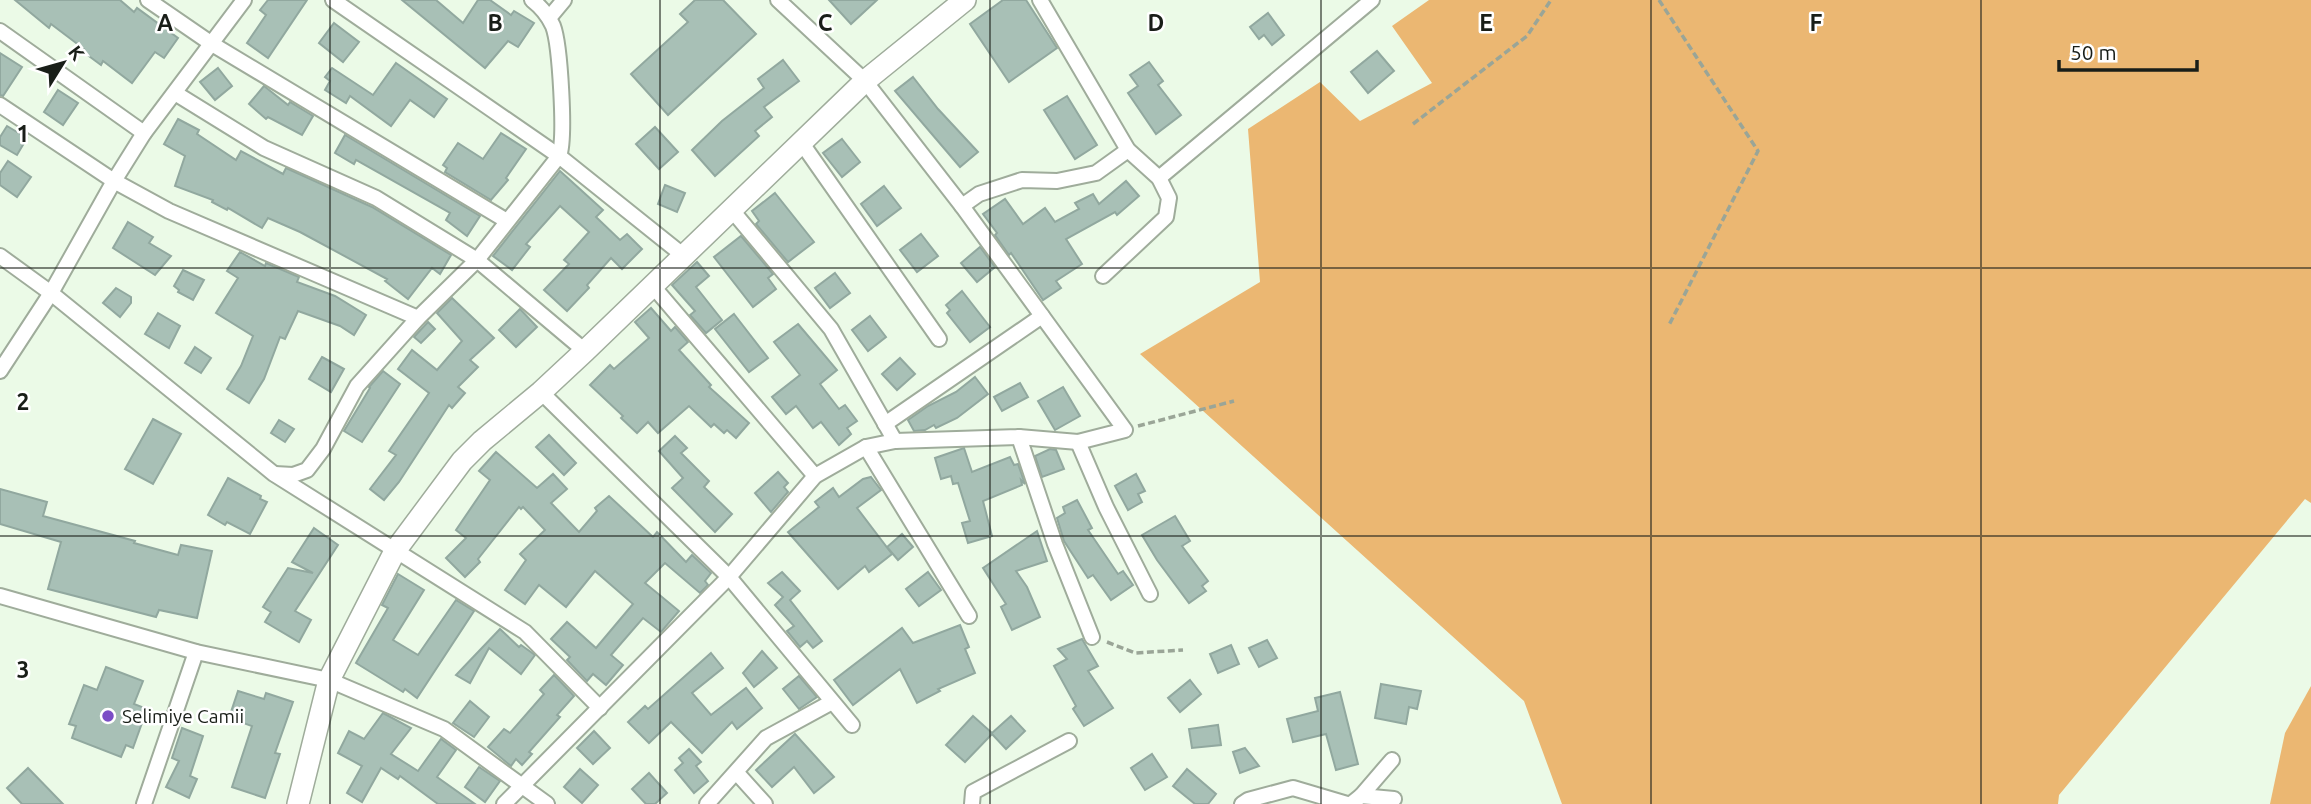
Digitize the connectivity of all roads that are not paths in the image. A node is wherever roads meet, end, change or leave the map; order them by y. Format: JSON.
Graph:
{"nodes":[{"id":1,"x":148,"y":0,"type":"edge"},
{"id":2,"x":244,"y":0,"type":"edge"},
{"id":3,"x":333,"y":0,"type":"edge"},
{"id":4,"x":532,"y":0,"type":"edge"},
{"id":5,"x":564,"y":0,"type":"edge"},
{"id":6,"x":778,"y":0,"type":"edge"},
{"id":7,"x":965,"y":0,"type":"edge"},
{"id":8,"x":1040,"y":0,"type":"edge"},
{"id":9,"x":1372,"y":0,"type":"edge"},
{"id":10,"x":549,"y":19,"type":"junction"},
{"id":11,"x":0,"y":31,"type":"edge"},
{"id":12,"x":212,"y":44,"type":"junction"},
{"id":13,"x":865,"y":81,"type":"junction"},
{"id":14,"x":175,"y":93,"type":"junction"},
{"id":15,"x":0,"y":105,"type":"edge"},
{"id":16,"x":144,"y":134,"type":"junction"},
{"id":17,"x":801,"y":142,"type":"junction"},
{"id":18,"x":1128,"y":150,"type":"junction"},
{"id":19,"x":559,"y":156,"type":"junction"},
{"id":20,"x":1158,"y":178,"type":"junction"},
{"id":21,"x":114,"y":181,"type":"junction"},
{"id":22,"x":962,"y":206,"type":"junction"},
{"id":23,"x":731,"y":209,"type":"junction"},
{"id":24,"x":507,"y":221,"type":"junction"},
{"id":25,"x":0,"y":256,"type":"edge"},
{"id":26,"x":684,"y":256,"type":"junction"},
{"id":27,"x":477,"y":260,"type":"junction"},
{"id":28,"x":1103,"y":276,"type":"dead end"},
{"id":29,"x":652,"y":285,"type":"junction"},
{"id":30,"x":51,"y":293,"type":"junction"},
{"id":31,"x":1042,"y":316,"type":"junction"},
{"id":32,"x":418,"y":318,"type":"junction"},
{"id":33,"x":939,"y":339,"type":"dead end"},
{"id":34,"x":585,"y":351,"type":"junction"},
{"id":35,"x":0,"y":371,"type":"edge"},
{"id":36,"x":541,"y":391,"type":"junction"},
{"id":37,"x":885,"y":424,"type":"junction"},
{"id":38,"x":1019,"y":437,"type":"junction"},
{"id":39,"x":895,"y":441,"type":"junction"},
{"id":40,"x":1078,"y":442,"type":"junction"},
{"id":41,"x":866,"y":447,"type":"junction"},
{"id":42,"x":274,"y":474,"type":"junction"},
{"id":43,"x":815,"y":476,"type":"junction"},
{"id":44,"x":395,"y":551,"type":"junction"},
{"id":45,"x":729,"y":577,"type":"junction"},
{"id":46,"x":1150,"y":594,"type":"dead end"},
{"id":47,"x":0,"y":596,"type":"edge"},
{"id":48,"x":969,"y":616,"type":"dead end"},
{"id":49,"x":1092,"y":637,"type":"road end"},
{"id":50,"x":196,"y":652,"type":"junction"},
{"id":51,"x":329,"y":680,"type":"junction"},
{"id":52,"x":832,"y":702,"type":"junction"},
{"id":53,"x":600,"y":708,"type":"junction"},
{"id":54,"x":852,"y":725,"type":"dead end"},
{"id":55,"x":1069,"y":741,"type":"dead end"},
{"id":56,"x":1392,"y":760,"type":"dead end"},
{"id":57,"x":737,"y":772,"type":"junction"},
{"id":58,"x":522,"y":785,"type":"junction"},
{"id":59,"x":1394,"y":799,"type":"dead end"},
{"id":60,"x":1353,"y":801,"type":"edge"},
{"id":61,"x":301,"y":803,"type":"edge"},
{"id":62,"x":144,"y":804,"type":"edge"},
{"id":63,"x":504,"y":804,"type":"edge"},
{"id":64,"x":547,"y":804,"type":"edge"},
{"id":65,"x":707,"y":804,"type":"edge"},
{"id":66,"x":765,"y":804,"type":"edge"},
{"id":67,"x":972,"y":804,"type":"edge"},
{"id":68,"x":1241,"y":804,"type":"edge"}],
"edges":[{"from":1,"to":12,"type":"street"},
{"from":2,"to":12,"type":"street"},
{"from":3,"to":19,"type":"street"},
{"from":4,"to":10,"type":"street"},
{"from":5,"to":10,"type":"street"},
{"from":6,"to":13,"type":"street"},
{"from":7,"to":13,"type":"street"},
{"from":8,"to":18,"type":"street"},
{"from":9,"to":20,"type":"street"},
{"from":10,"to":19,"type":"street"},
{"from":11,"to":16,"type":"street"},
{"from":12,"to":14,"type":"street"},
{"from":12,"to":24,"type":"street"},
{"from":13,"to":17,"type":"street"},
{"from":13,"to":22,"type":"street"},
{"from":14,"to":16,"type":"street"},
{"from":14,"to":27,"type":"street"},
{"from":15,"to":21,"type":"street"},
{"from":16,"to":21,"type":"street"},
{"from":17,"to":23,"type":"street"},
{"from":17,"to":33,"type":"street"},
{"from":18,"to":20,"type":"street"},
{"from":18,"to":22,"type":"street"},
{"from":19,"to":24,"type":"street"},
{"from":19,"to":26,"type":"street"},
{"from":20,"to":28,"type":"street"},
{"from":21,"to":30,"type":"street"},
{"from":21,"to":32,"type":"street"},
{"from":22,"to":31,"type":"street"},
{"from":23,"to":26,"type":"street"},
{"from":23,"to":37,"type":"street"},
{"from":24,"to":27,"type":"street"},
{"from":25,"to":30,"type":"street"},
{"from":26,"to":29,"type":"street"},
{"from":27,"to":32,"type":"street"},
{"from":27,"to":34,"type":"street"},
{"from":29,"to":34,"type":"street"},
{"from":29,"to":43,"type":"street"},
{"from":30,"to":35,"type":"street"},
{"from":30,"to":42,"type":"street"},
{"from":31,"to":37,"type":"street"},
{"from":31,"to":40,"type":"street"},
{"from":32,"to":42,"type":"street"},
{"from":34,"to":36,"type":"street"},
{"from":36,"to":44,"type":"street"},
{"from":36,"to":45,"type":"street"},
{"from":37,"to":39,"type":"street"},
{"from":38,"to":39,"type":"street"},
{"from":38,"to":40,"type":"street"},
{"from":38,"to":49,"type":"street"},
{"from":39,"to":41,"type":"street"},
{"from":40,"to":46,"type":"street"},
{"from":41,"to":43,"type":"street"},
{"from":41,"to":48,"type":"street"},
{"from":42,"to":44,"type":"street"},
{"from":43,"to":45,"type":"street"},
{"from":44,"to":51,"type":"street"},
{"from":44,"to":53,"type":"street"},
{"from":45,"to":52,"type":"street"},
{"from":45,"to":53,"type":"street"},
{"from":47,"to":50,"type":"street"},
{"from":50,"to":51,"type":"street"},
{"from":50,"to":62,"type":"street"},
{"from":51,"to":58,"type":"street"},
{"from":51,"to":61,"type":"street"},
{"from":52,"to":54,"type":"street"},
{"from":52,"to":57,"type":"street"},
{"from":53,"to":58,"type":"street"},
{"from":55,"to":67,"type":"street"},
{"from":56,"to":60,"type":"street"},
{"from":57,"to":65,"type":"street"},
{"from":57,"to":66,"type":"street"},
{"from":58,"to":63,"type":"street"},
{"from":58,"to":64,"type":"street"},
{"from":59,"to":60,"type":"street"},
{"from":60,"to":68,"type":"street"}]}
